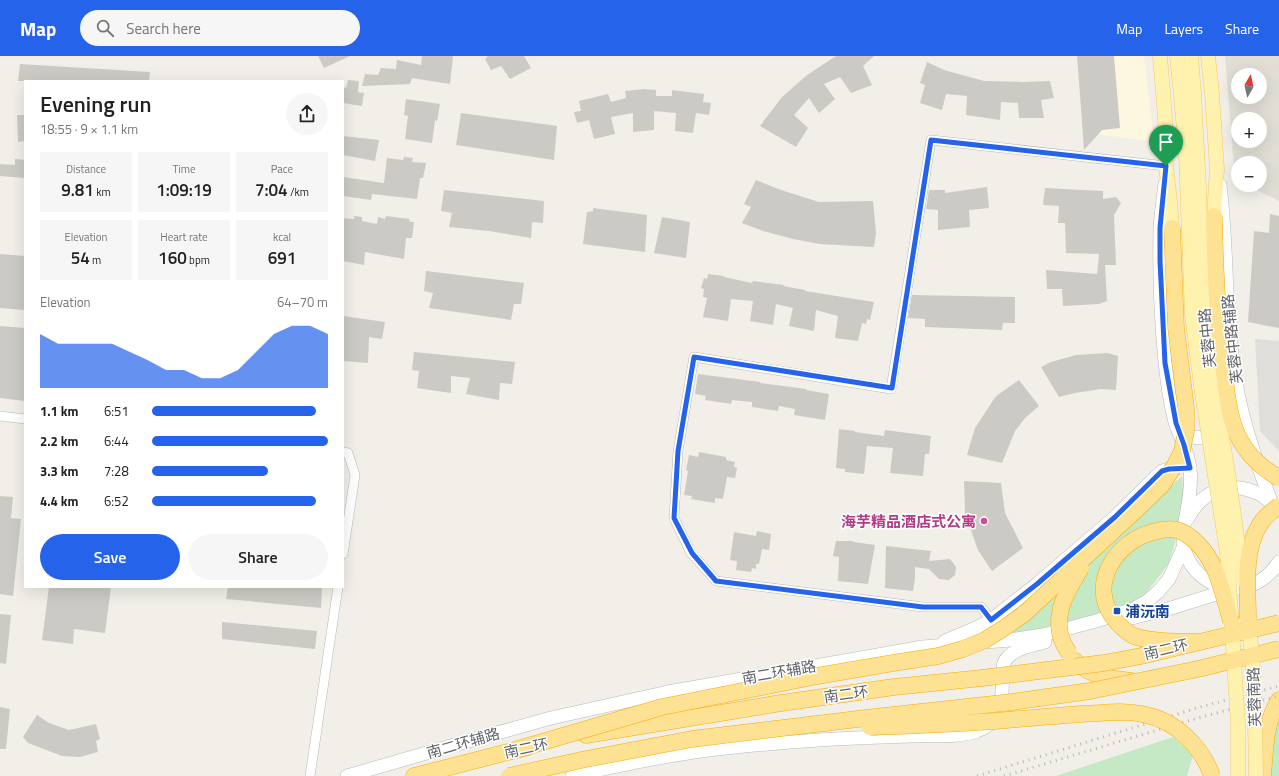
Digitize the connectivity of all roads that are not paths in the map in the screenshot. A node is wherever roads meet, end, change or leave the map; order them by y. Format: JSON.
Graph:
{"nodes":[{"id":1,"x":1160,"y":56,"type":"edge"},
{"id":2,"x":1177,"y":56,"type":"edge"},
{"id":3,"x":1191,"y":56,"type":"edge"},
{"id":4,"x":1208,"y":56,"type":"edge"},
{"id":5,"x":1187,"y":94,"type":"junction"},
{"id":6,"x":1166,"y":166,"type":"junction"},
{"id":7,"x":1217,"y":168,"type":"junction"},
{"id":8,"x":1214,"y":216,"type":"joint"},
{"id":9,"x":1172,"y":228,"type":"joint"},
{"id":10,"x":1240,"y":406,"type":"junction"},
{"id":11,"x":0,"y":416,"type":"edge"},
{"id":12,"x":24,"y":419,"type":"edge"},
{"id":13,"x":1176,"y":423,"type":"junction"},
{"id":14,"x":344,"y":452,"type":"edge"},
{"id":15,"x":1190,"y":468,"type":"junction"},
{"id":16,"x":1279,"y":478,"type":"edge"},
{"id":17,"x":1277,"y":508,"type":"edge"},
{"id":18,"x":1185,"y":522,"type":"junction"},
{"id":19,"x":1097,"y":546,"type":"junction"},
{"id":20,"x":1184,"y":546,"type":"junction"},
{"id":21,"x":344,"y":548,"type":"edge"},
{"id":22,"x":1279,"y":562,"type":"edge"},
{"id":23,"x":1279,"y":575,"type":"edge"},
{"id":24,"x":1253,"y":585,"type":"junction"},
{"id":25,"x":338,"y":588,"type":"edge"},
{"id":26,"x":1227,"y":589,"type":"junction"},
{"id":27,"x":1239,"y":615,"type":"junction"},
{"id":28,"x":991,"y":620,"type":"junction"},
{"id":29,"x":1279,"y":623,"type":"edge"},
{"id":30,"x":1198,"y":642,"type":"junction"},
{"id":31,"x":923,"y":647,"type":"junction"},
{"id":32,"x":1279,"y":649,"type":"edge"},
{"id":33,"x":1139,"y":681,"type":"junction"},
{"id":34,"x":1279,"y":700,"type":"edge"},
{"id":35,"x":776,"y":729,"type":"junction"},
{"id":36,"x":515,"y":750,"type":"junction"},
{"id":37,"x":310,"y":776,"type":"edge"},
{"id":38,"x":348,"y":776,"type":"edge"},
{"id":39,"x":414,"y":776,"type":"edge"},
{"id":40,"x":509,"y":776,"type":"edge"},
{"id":41,"x":572,"y":776,"type":"edge"},
{"id":42,"x":1212,"y":776,"type":"edge"},
{"id":43,"x":1238,"y":776,"type":"edge"},
{"id":44,"x":1244,"y":776,"type":"edge"},
{"id":45,"x":1250,"y":776,"type":"edge"},
{"id":46,"x":1256,"y":776,"type":"edge"},
{"id":47,"x":1264,"y":776,"type":"edge"}],
"edges":[{"from":1,"to":6,"type":"main road"},
{"from":2,"to":5,"type":"main road"},
{"from":3,"to":5,"type":"main road","name":"芙蓉中路"},
{"from":4,"to":7,"type":"main road"},
{"from":5,"to":27,"type":"main road","name":"芙蓉中路","bridge":true},
{"from":6,"to":9,"type":"main road"},
{"from":6,"to":13,"type":"street"},
{"from":6,"to":28,"type":"street"},
{"from":7,"to":8,"type":"main road"},
{"from":7,"to":10,"type":"street","name":"芙蓉中路辅路"},
{"from":8,"to":16,"type":"highway","bridge":true},
{"from":9,"to":19,"type":"highway","bridge":true},
{"from":10,"to":13,"type":"street"},
{"from":10,"to":17,"type":"street","name":"芙蓉中路辅路"},
{"from":11,"to":12,"type":"street"},
{"from":13,"to":15,"type":"street"},
{"from":14,"to":21,"type":"street"},
{"from":15,"to":18,"type":"street"},
{"from":15,"to":28,"type":"street"},
{"from":17,"to":18,"type":"street"},
{"from":17,"to":27,"type":"highway","bridge":true},
{"from":18,"to":20,"type":"street"},
{"from":19,"to":33,"type":"highway","bridge":true},
{"from":19,"to":36,"type":"highway","bridge":true},
{"from":20,"to":26,"type":"street"},
{"from":20,"to":31,"type":"street","name":"南二环辅路"},
{"from":22,"to":24,"type":"street"},
{"from":23,"to":24,"type":"street"},
{"from":24,"to":26,"type":"street"},
{"from":24,"to":27,"type":"street"},
{"from":25,"to":37,"type":"street"},
{"from":26,"to":27,"type":"street"},
{"from":26,"to":41,"type":"street"},
{"from":27,"to":30,"type":"highway","bridge":true},
{"from":27,"to":43,"type":"main road","name":"芙蓉南路","bridge":true},
{"from":27,"to":46,"type":"main road","name":"芙蓉南路","bridge":true},
{"from":28,"to":31,"type":"street"},
{"from":29,"to":30,"type":"highway","name":"南二环","bridge":true},
{"from":30,"to":36,"type":"highway","name":"南二环","bridge":true},
{"from":31,"to":38,"type":"street","name":"南二环辅路"},
{"from":32,"to":33,"type":"highway","name":"南二环","bridge":true},
{"from":33,"to":35,"type":"highway","name":"南二环","bridge":true},
{"from":34,"to":47,"type":"highway"},
{"from":35,"to":40,"type":"highway","name":"南二环","bridge":true},
{"from":35,"to":42,"type":"highway","bridge":true},
{"from":36,"to":39,"type":"highway","name":"南二环"},
{"from":44,"to":45,"type":"street"}]}
